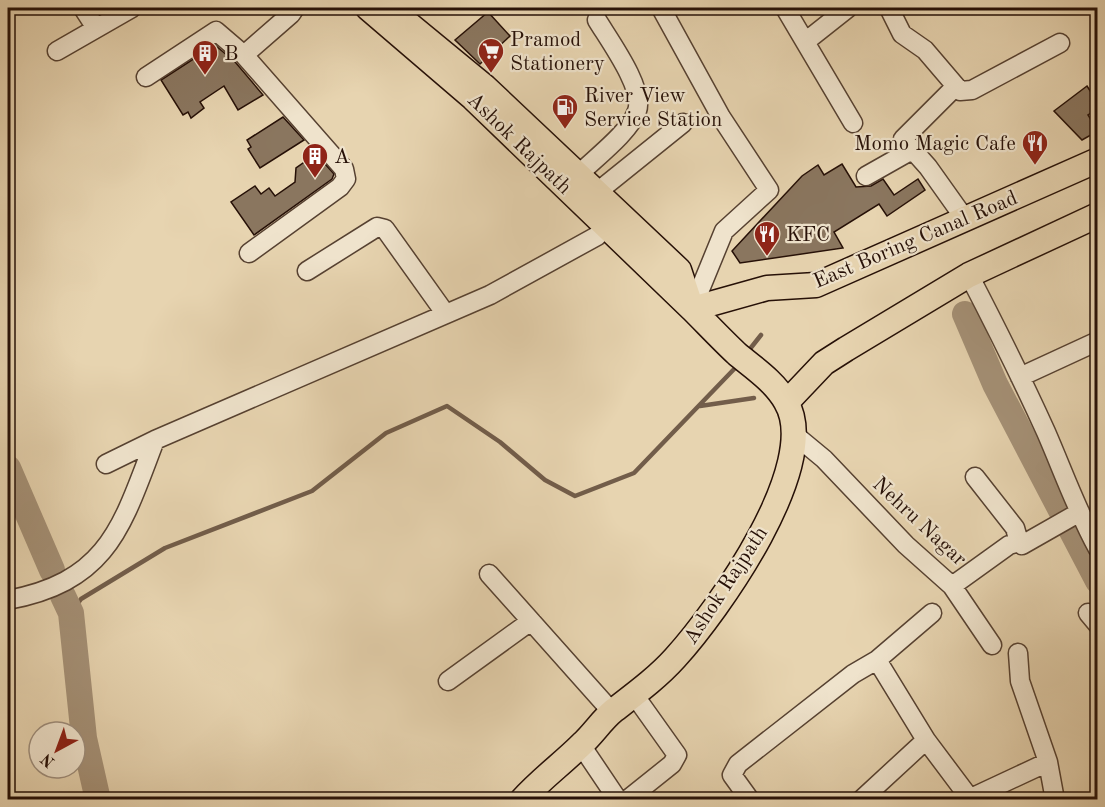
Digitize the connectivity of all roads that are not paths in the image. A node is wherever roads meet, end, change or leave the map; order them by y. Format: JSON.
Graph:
{"nodes":[{"id":1,"x":83,"y":8,"type":"edge"},
{"id":2,"x":132,"y":8,"type":"edge"},
{"id":3,"x":295,"y":8,"type":"edge"},
{"id":4,"x":368,"y":8,"type":"edge"},
{"id":5,"x":389,"y":8,"type":"edge"},
{"id":6,"x":661,"y":8,"type":"edge"},
{"id":7,"x":785,"y":8,"type":"edge"},
{"id":8,"x":848,"y":8,"type":"edge"},
{"id":9,"x":890,"y":8,"type":"edge"},
{"id":10,"x":597,"y":20,"type":"dead end"},
{"id":11,"x":96,"y":28,"type":"junction"},
{"id":12,"x":805,"y":42,"type":"junction"},
{"id":13,"x":1060,"y":43,"type":"dead end"},
{"id":14,"x":57,"y":51,"type":"dead end"},
{"id":15,"x":244,"y":55,"type":"junction"},
{"id":16,"x":146,"y":76,"type":"dead end"},
{"id":17,"x":954,"y":87,"type":"junction"},
{"id":18,"x":683,"y":123,"type":"dead end"},
{"id":19,"x":853,"y":123,"type":"dead end"},
{"id":20,"x":912,"y":150,"type":"junction"},
{"id":21,"x":1095,"y":167,"type":"edge"},
{"id":22,"x":578,"y":175,"type":"junction"},
{"id":23,"x":866,"y":176,"type":"dead end"},
{"id":24,"x":596,"y":193,"type":"junction"},
{"id":25,"x":1098,"y":215,"type":"edge"},
{"id":26,"x":965,"y":219,"type":"junction"},
{"id":27,"x":606,"y":225,"type":"junction"},
{"id":28,"x":249,"y":253,"type":"dead end"},
{"id":29,"x":308,"y":271,"type":"dead end"},
{"id":30,"x":969,"y":275,"type":"junction"},
{"id":31,"x":692,"y":309,"type":"junction"},
{"id":32,"x":445,"y":313,"type":"junction"},
{"id":33,"x":1098,"y":341,"type":"edge"},
{"id":34,"x":1020,"y":378,"type":"junction"},
{"id":35,"x":787,"y":402,"type":"junction"},
{"id":36,"x":795,"y":435,"type":"junction"},
{"id":37,"x":155,"y":440,"type":"junction"},
{"id":38,"x":106,"y":464,"type":"dead end"},
{"id":39,"x":975,"y":477,"type":"dead end"},
{"id":40,"x":1077,"y":520,"type":"edge"},
{"id":41,"x":1020,"y":544,"type":"junction"},
{"id":42,"x":1098,"y":549,"type":"edge"},
{"id":43,"x":489,"y":574,"type":"dead end"},
{"id":44,"x":952,"y":586,"type":"junction"},
{"id":45,"x":8,"y":600,"type":"edge"},
{"id":46,"x":932,"y":613,"type":"dead end"},
{"id":47,"x":531,"y":621,"type":"junction"},
{"id":48,"x":992,"y":645,"type":"dead end"},
{"id":49,"x":1018,"y":653,"type":"dead end"},
{"id":50,"x":877,"y":660,"type":"junction"},
{"id":51,"x":448,"y":681,"type":"dead end"},
{"id":52,"x":635,"y":696,"type":"junction"},
{"id":53,"x":612,"y":712,"type":"junction"},
{"id":54,"x":926,"y":740,"type":"junction"},
{"id":55,"x":581,"y":745,"type":"junction"},
{"id":56,"x":1048,"y":762,"type":"junction"},
{"id":57,"x":971,"y":799,"type":"edge"},
{"id":58,"x":522,"y":800,"type":"edge"},
{"id":59,"x":618,"y":800,"type":"edge"},
{"id":60,"x":627,"y":800,"type":"edge"},
{"id":61,"x":750,"y":800,"type":"edge"},
{"id":62,"x":861,"y":800,"type":"edge"},
{"id":63,"x":1055,"y":800,"type":"edge"}],
"edges":[{"from":1,"to":11,"type":"street"},
{"from":2,"to":11,"type":"street"},
{"from":3,"to":15,"type":"street"},
{"from":4,"to":27,"type":"main road","name":"Ashok Rajpath"},
{"from":5,"to":22,"type":"main road","name":"Ashok Rajpath"},
{"from":6,"to":31,"type":"street"},
{"from":7,"to":12,"type":"street"},
{"from":8,"to":12,"type":"street"},
{"from":9,"to":17,"type":"street"},
{"from":10,"to":22,"type":"street"},
{"from":11,"to":14,"type":"street"},
{"from":12,"to":19,"type":"street"},
{"from":13,"to":17,"type":"street"},
{"from":15,"to":16,"type":"street"},
{"from":15,"to":28,"type":"street"},
{"from":17,"to":20,"type":"street"},
{"from":18,"to":24,"type":"street"},
{"from":20,"to":23,"type":"street"},
{"from":20,"to":26,"type":"street"},
{"from":21,"to":26,"type":"main road","name":"East Boring Canal Road"},
{"from":22,"to":24,"type":"main road","name":"Ashok Rajpath"},
{"from":24,"to":31,"type":"main road","name":"Ashok Rajpath"},
{"from":25,"to":30,"type":"main road"},
{"from":26,"to":31,"type":"main road","name":"East Boring Canal Road"},
{"from":27,"to":31,"type":"main road","name":"Ashok Rajpath"},
{"from":27,"to":32,"type":"street"},
{"from":29,"to":32,"type":"street"},
{"from":30,"to":34,"type":"street"},
{"from":30,"to":35,"type":"main road"},
{"from":31,"to":35,"type":"main road","name":"Ashok Rajpath"},
{"from":32,"to":37,"type":"street"},
{"from":33,"to":34,"type":"street"},
{"from":34,"to":40,"type":"street"},
{"from":35,"to":36,"type":"main road","name":"Ashok Rajpath"},
{"from":36,"to":44,"type":"street","name":"Nehru Nagar"},
{"from":36,"to":52,"type":"main road","name":"Ashok Rajpath"},
{"from":37,"to":38,"type":"street"},
{"from":37,"to":45,"type":"street"},
{"from":39,"to":41,"type":"street"},
{"from":40,"to":41,"type":"street","name":"Nehru Nagar"},
{"from":40,"to":42,"type":"street"},
{"from":41,"to":44,"type":"street","name":"Nehru Nagar"},
{"from":43,"to":47,"type":"street"},
{"from":44,"to":48,"type":"street"},
{"from":46,"to":50,"type":"street"},
{"from":47,"to":51,"type":"street"},
{"from":47,"to":53,"type":"street"},
{"from":49,"to":56,"type":"street"},
{"from":50,"to":54,"type":"street"},
{"from":50,"to":61,"type":"street"},
{"from":52,"to":53,"type":"main road","name":"Ashok Rajpath"},
{"from":52,"to":60,"type":"street"},
{"from":53,"to":55,"type":"main road","name":"Ashok Rajpath"},
{"from":54,"to":57,"type":"street"},
{"from":54,"to":62,"type":"street"},
{"from":55,"to":58,"type":"main road","name":"Ashok Rajpath"},
{"from":55,"to":59,"type":"street"},
{"from":56,"to":57,"type":"street"},
{"from":56,"to":63,"type":"street"}]}
